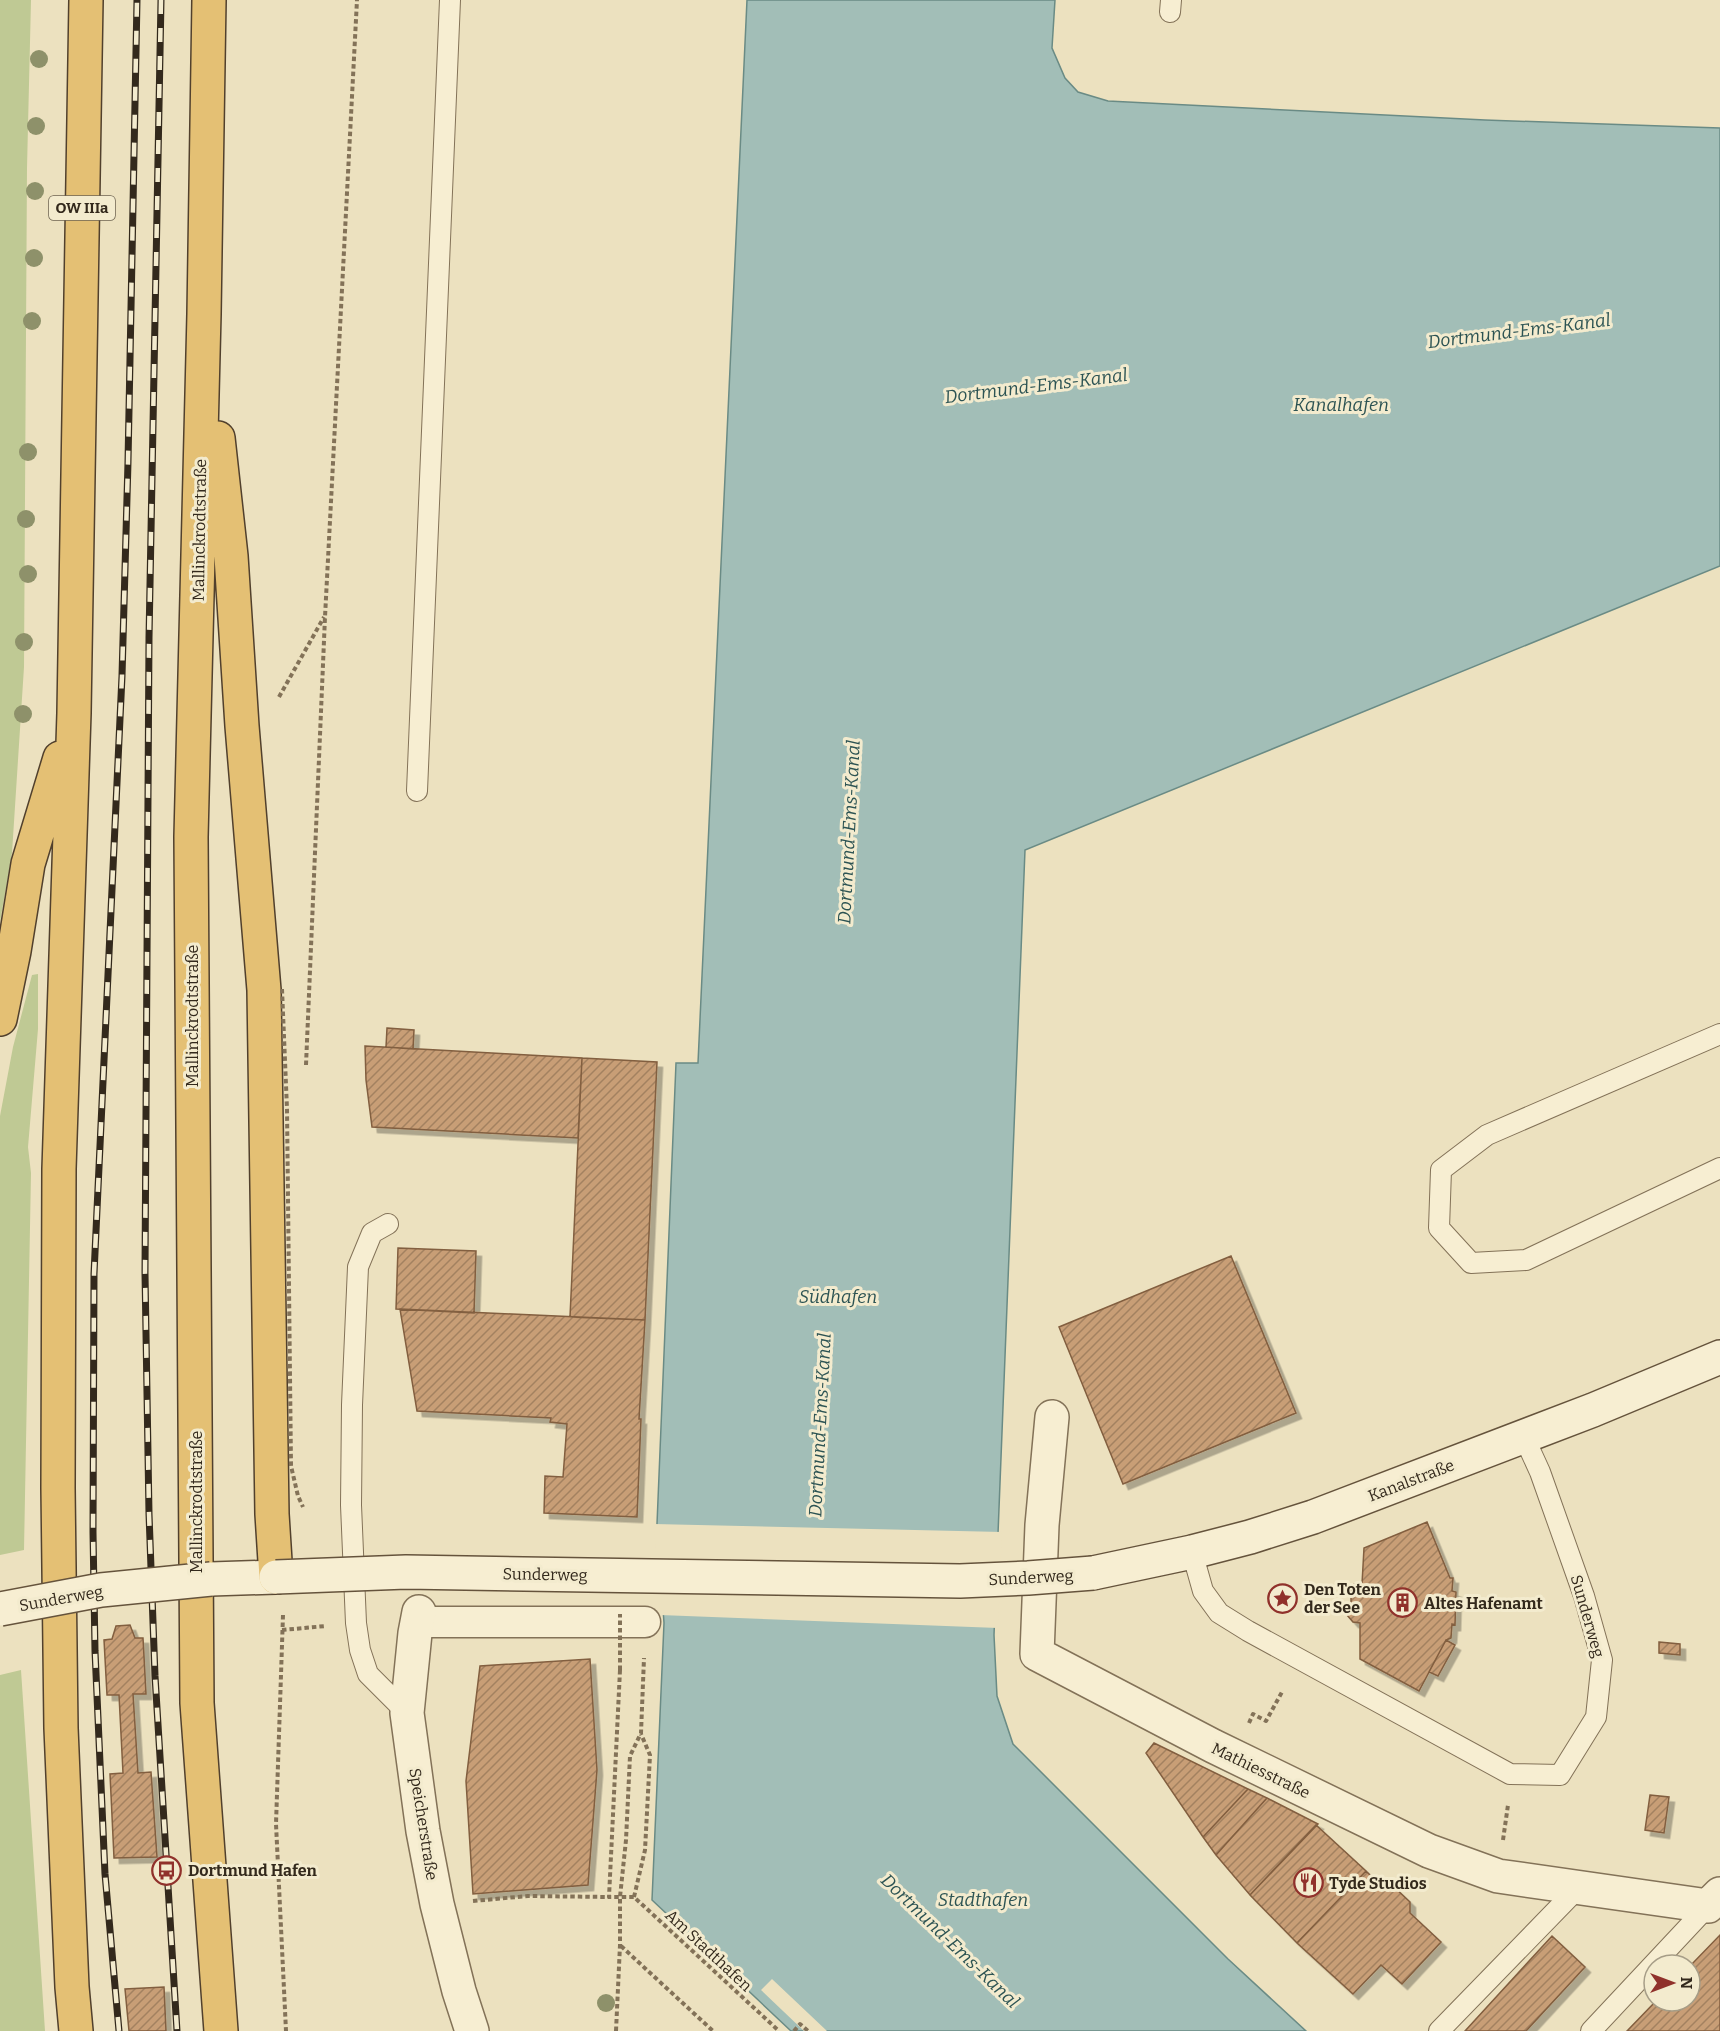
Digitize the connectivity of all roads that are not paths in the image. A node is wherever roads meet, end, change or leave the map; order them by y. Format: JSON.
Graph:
{"nodes":[{"id":1,"x":86,"y":0,"type":"edge"},
{"id":2,"x":209,"y":0,"type":"edge"},
{"id":3,"x":450,"y":0,"type":"edge"},
{"id":4,"x":204,"y":314,"type":"junction"},
{"id":5,"x":74,"y":713,"type":"junction"},
{"id":6,"x":417,"y":791,"type":"dead end"},
{"id":7,"x":0,"y":1019,"type":"edge"},
{"id":8,"x":1720,"y":1034,"type":"edge"},
{"id":9,"x":1720,"y":1168,"type":"edge"},
{"id":10,"x":387,"y":1224,"type":"dead end"},
{"id":11,"x":1720,"y":1357,"type":"edge"},
{"id":12,"x":1052,"y":1417,"type":"dead end"},
{"id":13,"x":1524,"y":1437,"type":"junction"},
{"id":14,"x":1192,"y":1552,"type":"junction"},
{"id":15,"x":1093,"y":1573,"type":"joint"},
{"id":16,"x":276,"y":1577,"type":"junction"},
{"id":17,"x":0,"y":1610,"type":"edge"},
{"id":18,"x":418,"y":1617,"type":"joint"},
{"id":19,"x":633,"y":1618,"type":"road end"},
{"id":20,"x":407,"y":1713,"type":"junction"},
{"id":21,"x":1578,"y":1888,"type":"junction"},
{"id":22,"x":1714,"y":1900,"type":"edge"},
{"id":23,"x":76,"y":2031,"type":"edge"},
{"id":24,"x":221,"y":2031,"type":"edge"},
{"id":25,"x":472,"y":2031,"type":"edge"},
{"id":26,"x":1439,"y":2031,"type":"edge"},
{"id":27,"x":1592,"y":2031,"type":"edge"}],
"edges":[{"from":1,"to":5,"type":"highway","number":"OW IIIa"},
{"from":2,"to":4,"type":"highway","name":"Mallinckrodtstraße"},
{"from":3,"to":6,"type":"lane"},
{"from":4,"to":16,"type":"highway"},
{"from":4,"to":24,"type":"highway","name":"Mallinckrodtstraße"},
{"from":5,"to":7,"type":"highway"},
{"from":5,"to":23,"type":"highway"},
{"from":8,"to":9,"type":"lane"},
{"from":10,"to":20,"type":"lane"},
{"from":11,"to":13,"type":"main road","name":"Kanalstraße"},
{"from":12,"to":21,"type":"main road","name":"Mathiesstraße"},
{"from":13,"to":14,"type":"main road","name":"Kanalstraße"},
{"from":13,"to":14,"type":"lane","name":"Sunderweg"},
{"from":14,"to":15,"type":"main road","name":"Kanalstraße"},
{"from":15,"to":16,"type":"main road","name":"Sunderweg","bridge":true},
{"from":16,"to":17,"type":"main road","name":"Sunderweg","bridge":true},
{"from":18,"to":19,"type":"street"},
{"from":18,"to":20,"type":"main road","name":"Speicherstraße"},
{"from":20,"to":25,"type":"main road","name":"Speicherstraße"},
{"from":21,"to":22,"type":"main road","name":"Mathiesstraße"},
{"from":21,"to":26,"type":"lane"},
{"from":22,"to":27,"type":"lane"}]}
